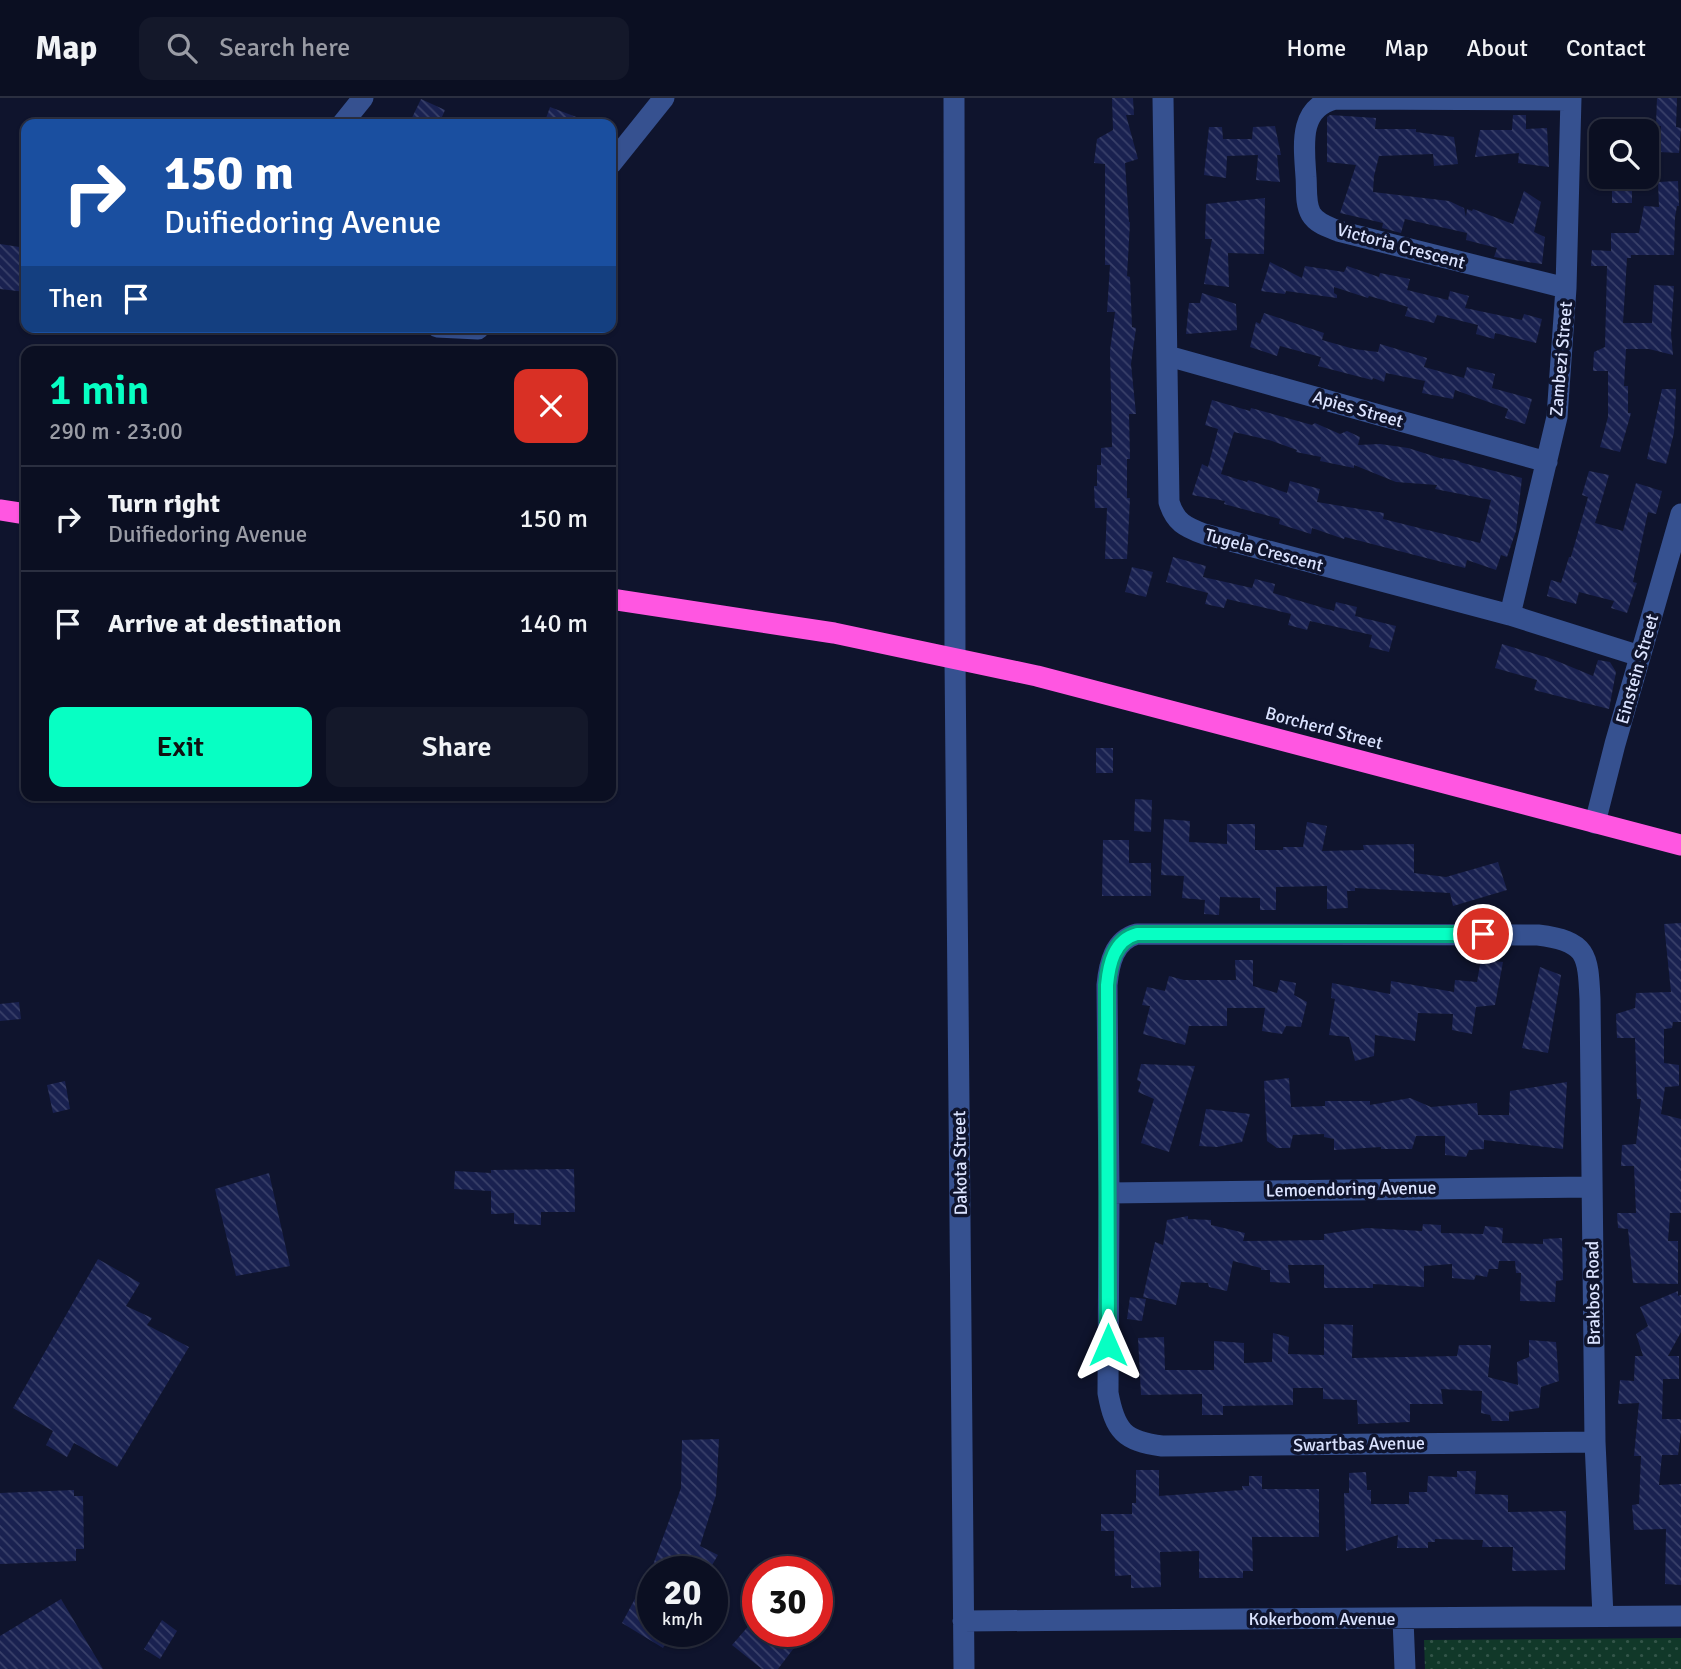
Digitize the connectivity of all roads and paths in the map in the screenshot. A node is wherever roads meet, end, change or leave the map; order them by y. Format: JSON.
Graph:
{"nodes":[{"id":1,"x":363,"y":98,"type":"edge"},
{"id":2,"x":664,"y":98,"type":"edge"},
{"id":3,"x":954,"y":98,"type":"edge"},
{"id":4,"x":1163,"y":98,"type":"edge"},
{"id":5,"x":1571,"y":99,"type":"edge"},
{"id":6,"x":346,"y":119,"type":"edge"},
{"id":7,"x":616,"y":158,"type":"edge"},
{"id":8,"x":1566,"y":288,"type":"junction"},
{"id":9,"x":1168,"y":356,"type":"junction"},
{"id":10,"x":1547,"y":462,"type":"junction"},
{"id":11,"x":0,"y":510,"type":"edge"},
{"id":12,"x":21,"y":513,"type":"edge"},
{"id":13,"x":1681,"y":514,"type":"edge"},
{"id":14,"x":1674,"y":563,"type":"edge"},
{"id":15,"x":616,"y":600,"type":"edge"},
{"id":16,"x":1510,"y":615,"type":"junction"},
{"id":17,"x":1640,"y":656,"type":"junction"},
{"id":18,"x":955,"y":658,"type":"junction"},
{"id":19,"x":1595,"y":823,"type":"junction"},
{"id":20,"x":1681,"y":845,"type":"edge"},
{"id":21,"x":1592,"y":1187,"type":"junction"},
{"id":22,"x":1109,"y":1193,"type":"junction"},
{"id":23,"x":1595,"y":1441,"type":"junction"},
{"id":24,"x":1604,"y":1616,"type":"junction"},
{"id":25,"x":1681,"y":1616,"type":"edge"},
{"id":26,"x":1404,"y":1619,"type":"junction"},
{"id":27,"x":964,"y":1621,"type":"junction"},
{"id":28,"x":964,"y":1669,"type":"edge"},
{"id":29,"x":1405,"y":1669,"type":"edge"}],
"edges":[{"from":1,"to":6,"type":"street"},
{"from":2,"to":7,"type":"street"},
{"from":3,"to":18,"type":"street","name":"Dakota Street"},
{"from":4,"to":9,"type":"street","name":"Tugela Crescent"},
{"from":5,"to":8,"type":"street","name":"Zambezi Street"},
{"from":5,"to":8,"type":"street","name":"Victoria Crescent"},
{"from":8,"to":10,"type":"street","name":"Zambezi Street"},
{"from":9,"to":10,"type":"street","name":"Apies Street"},
{"from":9,"to":16,"type":"street","name":"Tugela Crescent"},
{"from":10,"to":16,"type":"street","name":"Zambezi Street"},
{"from":11,"to":12,"type":"highway"},
{"from":13,"to":14,"type":"street","name":"Einstein Street"},
{"from":14,"to":17,"type":"street","name":"Einstein Street"},
{"from":15,"to":18,"type":"highway","name":"Borcherd Street"},
{"from":16,"to":17,"type":"street","name":"Tugela Crescent"},
{"from":17,"to":19,"type":"street","name":"Einstein Street"},
{"from":18,"to":19,"type":"highway","name":"Borcherd Street"},
{"from":18,"to":27,"type":"street","name":"Dakota Street"},
{"from":19,"to":20,"type":"highway","name":"Borcherd Street"},
{"from":21,"to":22,"type":"street","name":"Lemoendoring Avenue"},
{"from":21,"to":22,"type":"street","name":"Brakbos Road"},
{"from":21,"to":23,"type":"street","name":"Brakbos Road"},
{"from":22,"to":23,"type":"street","name":"Swartbas Avenue"},
{"from":23,"to":24,"type":"street","name":"Brakbos Road"},
{"from":24,"to":25,"type":"street","name":"Kokerboom Avenue"},
{"from":24,"to":26,"type":"street","name":"Kokerboom Avenue"},
{"from":26,"to":27,"type":"street","name":"Kokerboom Avenue"},
{"from":26,"to":29,"type":"street"},
{"from":27,"to":28,"type":"street","name":"Dakota Street"}]}
